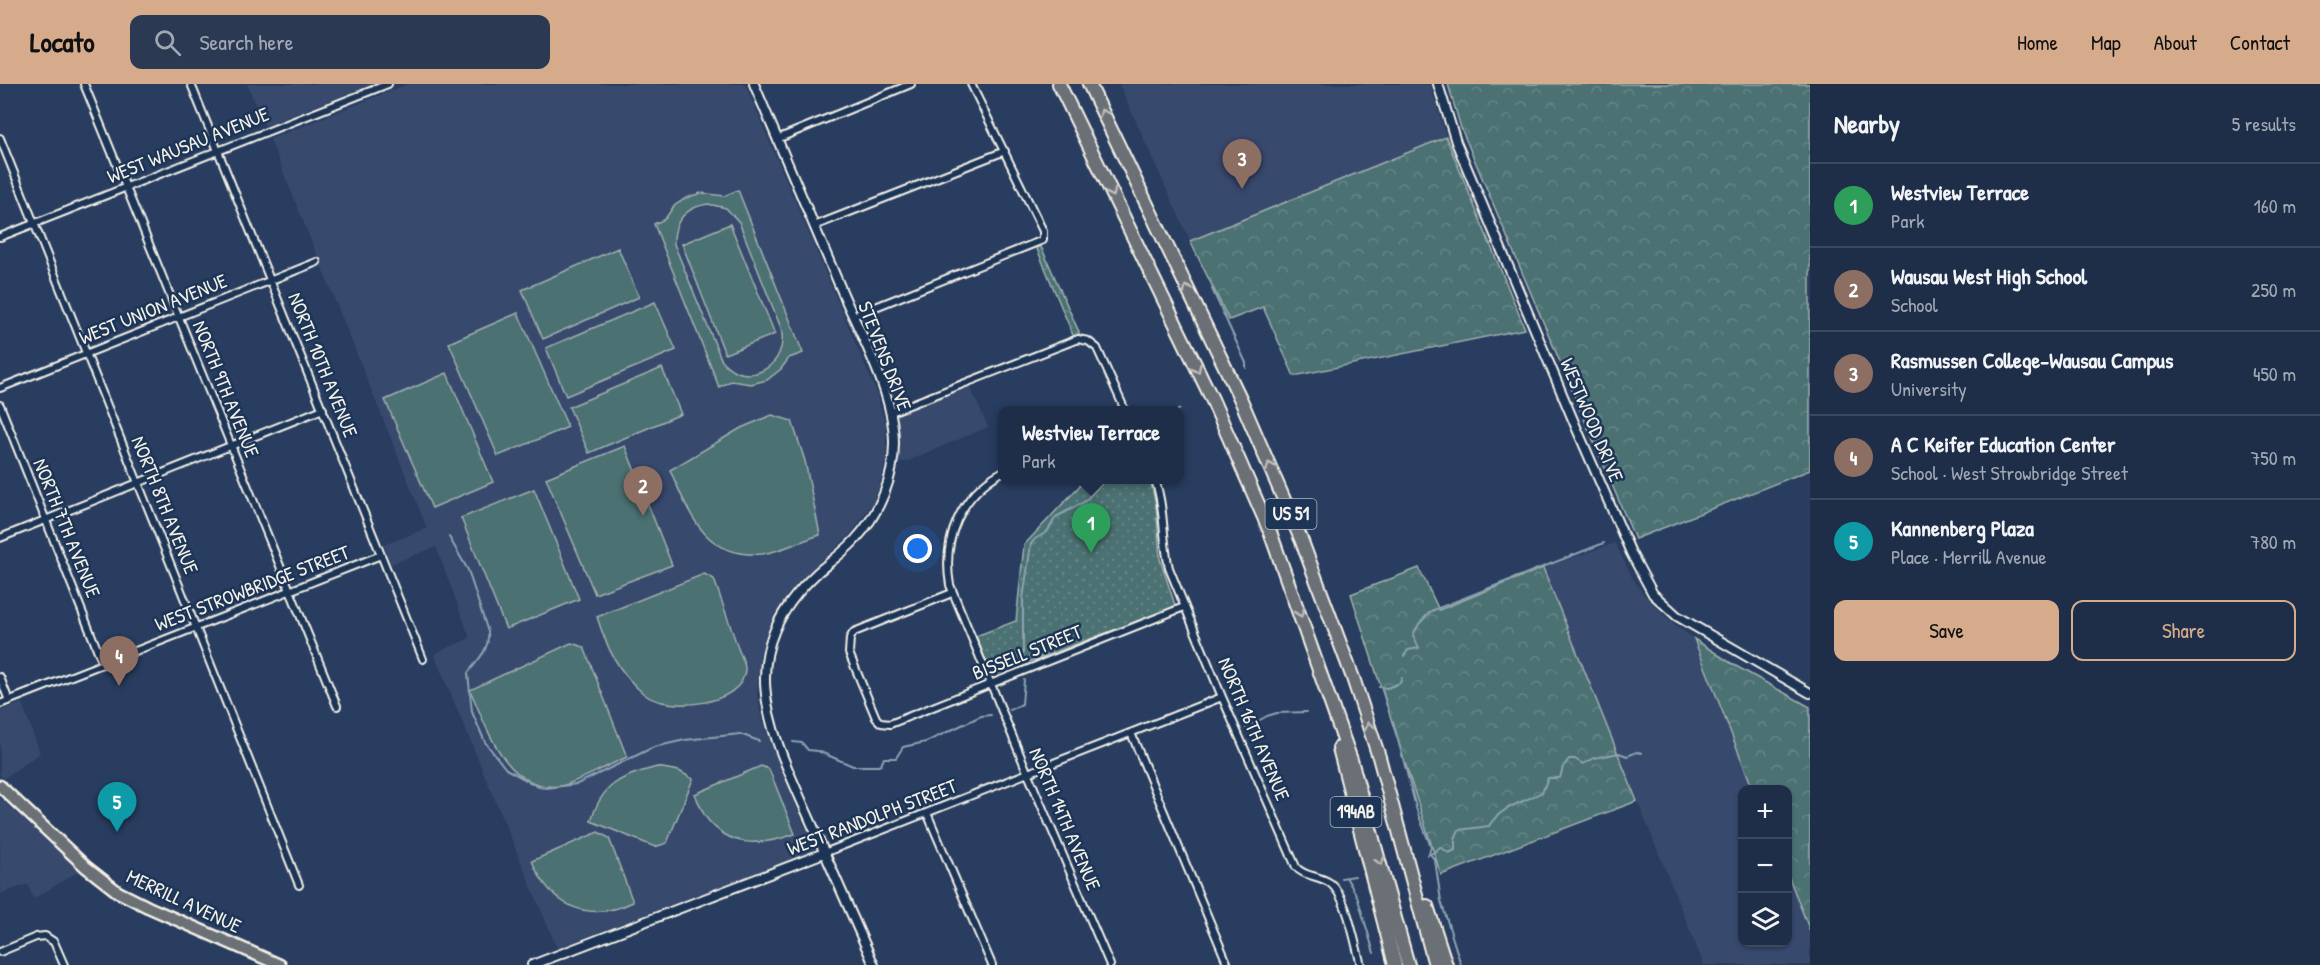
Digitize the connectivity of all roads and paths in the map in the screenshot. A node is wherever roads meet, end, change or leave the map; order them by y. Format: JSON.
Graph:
{"nodes":[{"id":1,"x":84,"y":84,"type":"edge"},
{"id":2,"x":192,"y":84,"type":"edge"},
{"id":3,"x":388,"y":84,"type":"edge"},
{"id":4,"x":754,"y":84,"type":"edge"},
{"id":5,"x":911,"y":84,"type":"edge"},
{"id":6,"x":971,"y":84,"type":"edge"},
{"id":7,"x":1059,"y":84,"type":"edge"},
{"id":8,"x":1089,"y":84,"type":"edge"},
{"id":9,"x":1438,"y":84,"type":"edge"},
{"id":10,"x":0,"y":138,"type":"edge"},
{"id":11,"x":777,"y":139,"type":"junction"},
{"id":12,"x":219,"y":151,"type":"junction"},
{"id":13,"x":1005,"y":152,"type":"junction"},
{"id":14,"x":128,"y":187,"type":"junction"},
{"id":15,"x":34,"y":224,"type":"junction"},
{"id":16,"x":814,"y":226,"type":"junction"},
{"id":17,"x":0,"y":237,"type":"edge"},
{"id":18,"x":317,"y":262,"type":"dead end"},
{"id":19,"x":271,"y":280,"type":"junction"},
{"id":20,"x":179,"y":316,"type":"junction"},
{"id":21,"x":853,"y":316,"type":"junction"},
{"id":22,"x":87,"y":353,"type":"junction"},
{"id":23,"x":0,"y":388,"type":"edge"},
{"id":24,"x":0,"y":405,"type":"edge"},
{"id":25,"x":1123,"y":406,"type":"edge"},
{"id":26,"x":323,"y":409,"type":"junction"},
{"id":27,"x":891,"y":412,"type":"junction"},
{"id":28,"x":231,"y":446,"type":"junction"},
{"id":29,"x":998,"y":475,"type":"edge"},
{"id":30,"x":139,"y":482,"type":"junction"},
{"id":31,"x":1156,"y":484,"type":"edge"},
{"id":32,"x":46,"y":519,"type":"junction"},
{"id":33,"x":0,"y":538,"type":"edge"},
{"id":34,"x":381,"y":555,"type":"junction"},
{"id":35,"x":289,"y":591,"type":"junction"},
{"id":36,"x":952,"y":592,"type":"junction"},
{"id":37,"x":1184,"y":607,"type":"junction"},
{"id":38,"x":196,"y":628,"type":"junction"},
{"id":39,"x":423,"y":659,"type":"dead end"},
{"id":40,"x":103,"y":664,"type":"junction"},
{"id":41,"x":1318,"y":665,"type":"junction"},
{"id":42,"x":0,"y":677,"type":"edge"},
{"id":43,"x":991,"y":685,"type":"junction"},
{"id":44,"x":1810,"y":693,"type":"edge"},
{"id":45,"x":1222,"y":697,"type":"junction"},
{"id":46,"x":9,"y":701,"type":"junction"},
{"id":47,"x":0,"y":704,"type":"edge"},
{"id":48,"x":337,"y":706,"type":"dead end"},
{"id":49,"x":1131,"y":733,"type":"junction"},
{"id":50,"x":1379,"y":757,"type":"junction"},
{"id":51,"x":1028,"y":774,"type":"junction"},
{"id":52,"x":0,"y":786,"type":"edge"},
{"id":53,"x":927,"y":813,"type":"junction"},
{"id":54,"x":824,"y":853,"type":"junction"},
{"id":55,"x":299,"y":885,"type":"dead end"},
{"id":56,"x":0,"y":952,"type":"edge"},
{"id":57,"x":1394,"y":963,"type":"edge"},
{"id":58,"x":64,"y":965,"type":"edge"},
{"id":59,"x":280,"y":965,"type":"edge"},
{"id":60,"x":532,"y":965,"type":"edge"},
{"id":61,"x":874,"y":965,"type":"edge"},
{"id":62,"x":992,"y":965,"type":"edge"},
{"id":63,"x":1110,"y":965,"type":"edge"},
{"id":64,"x":1228,"y":965,"type":"edge"},
{"id":65,"x":1361,"y":965,"type":"edge"},
{"id":66,"x":1408,"y":965,"type":"edge"},
{"id":67,"x":1435,"y":965,"type":"edge"},
{"id":68,"x":1446,"y":965,"type":"edge"}],
"edges":[{"from":1,"to":14,"type":"street","name":"NORTH 9TH AVENUE"},
{"from":2,"to":12,"type":"street","name":"NORTH 10TH AVENUE"},
{"from":3,"to":12,"type":"street","name":"WEST WAUSAU AVENUE"},
{"from":4,"to":11,"type":"street","name":"STEVENS DRIVE"},
{"from":5,"to":11,"type":"street"},
{"from":6,"to":13,"type":"street"},
{"from":7,"to":41,"type":"highway","number":"US 51","one_way":true},
{"from":50,"to":8,"type":"highway","number":"US 51","one_way":true},
{"from":9,"to":44,"type":"street","name":"WESTWOOD DRIVE"},
{"from":10,"to":15,"type":"street","name":"NORTH 8TH AVENUE"},
{"from":11,"to":16,"type":"street","name":"STEVENS DRIVE"},
{"from":12,"to":14,"type":"street","name":"WEST WAUSAU AVENUE"},
{"from":12,"to":19,"type":"street","name":"NORTH 10TH AVENUE"},
{"from":13,"to":16,"type":"street"},
{"from":13,"to":21,"type":"street"},
{"from":14,"to":15,"type":"street","name":"WEST WAUSAU AVENUE"},
{"from":14,"to":20,"type":"street","name":"NORTH 9TH AVENUE"},
{"from":15,"to":17,"type":"street","name":"WEST WAUSAU AVENUE"},
{"from":15,"to":22,"type":"street","name":"NORTH 8TH AVENUE"},
{"from":16,"to":21,"type":"street","name":"STEVENS DRIVE"},
{"from":18,"to":19,"type":"street","name":"WEST UNION AVENUE"},
{"from":19,"to":20,"type":"street","name":"WEST UNION AVENUE"},
{"from":19,"to":26,"type":"street","name":"NORTH 10TH AVENUE"},
{"from":20,"to":22,"type":"street","name":"WEST UNION AVENUE"},
{"from":20,"to":28,"type":"street","name":"NORTH 9TH AVENUE"},
{"from":21,"to":27,"type":"street","name":"STEVENS DRIVE"},
{"from":22,"to":23,"type":"street","name":"WEST UNION AVENUE"},
{"from":22,"to":30,"type":"street","name":"NORTH 8TH AVENUE"},
{"from":24,"to":32,"type":"street","name":"NORTH 7TH AVENUE"},
{"from":25,"to":27,"type":"street"},
{"from":26,"to":28,"type":"street"},
{"from":26,"to":34,"type":"street","name":"NORTH 10TH AVENUE"},
{"from":27,"to":54,"type":"street","name":"STEVENS DRIVE"},
{"from":28,"to":30,"type":"street"},
{"from":28,"to":35,"type":"street","name":"NORTH 9TH AVENUE"},
{"from":29,"to":36,"type":"street","name":"NORTH 14TH AVENUE"},
{"from":30,"to":32,"type":"street"},
{"from":30,"to":38,"type":"street","name":"NORTH 8TH AVENUE"},
{"from":31,"to":37,"type":"street","name":"NORTH 16TH AVENUE"},
{"from":32,"to":33,"type":"street"},
{"from":32,"to":40,"type":"street","name":"NORTH 7TH AVENUE"},
{"from":34,"to":35,"type":"street","name":"WEST STROWBRIDGE STREET"},
{"from":34,"to":39,"type":"street","name":"NORTH 10TH AVENUE"},
{"from":35,"to":38,"type":"street","name":"WEST STROWBRIDGE STREET"},
{"from":35,"to":48,"type":"street","name":"NORTH 9TH AVENUE"},
{"from":36,"to":43,"type":"street","name":"NORTH 14TH AVENUE"},
{"from":36,"to":43,"type":"street","name":"BISSELL STREET"},
{"from":37,"to":43,"type":"street","name":"BISSELL STREET"},
{"from":37,"to":45,"type":"street","name":"NORTH 16TH AVENUE"},
{"from":38,"to":40,"type":"street","name":"WEST STROWBRIDGE STREET"},
{"from":38,"to":55,"type":"street","name":"NORTH 8TH AVENUE"},
{"from":40,"to":46,"type":"street","name":"WEST STROWBRIDGE STREET"},
{"from":41,"to":57,"type":"highway","number":"194AB"},
{"from":41,"to":66,"type":"highway","number":"US 51","one_way":true},
{"from":42,"to":46,"type":"street"},
{"from":43,"to":51,"type":"street","name":"NORTH 14TH AVENUE"},
{"from":45,"to":49,"type":"street","name":"WEST RANDOLPH STREET"},
{"from":45,"to":65,"type":"street","name":"NORTH 16TH AVENUE"},
{"from":46,"to":47,"type":"street","name":"WEST STROWBRIDGE STREET"},
{"from":49,"to":51,"type":"street","name":"WEST RANDOLPH STREET"},
{"from":49,"to":64,"type":"street"},
{"from":50,"to":67,"type":"highway","number":"US 51"},
{"from":50,"to":68,"type":"highway","number":"US 51"},
{"from":51,"to":53,"type":"street","name":"WEST RANDOLPH STREET"},
{"from":51,"to":63,"type":"street","name":"NORTH 14TH AVENUE"},
{"from":52,"to":59,"type":"main road","name":"MERRILL AVENUE"},
{"from":53,"to":54,"type":"street","name":"WEST RANDOLPH STREET"},
{"from":53,"to":62,"type":"street"},
{"from":54,"to":60,"type":"street","name":"WEST RANDOLPH STREET"},
{"from":54,"to":61,"type":"street","name":"STEVENS DRIVE"},
{"from":56,"to":58,"type":"street"}]}
